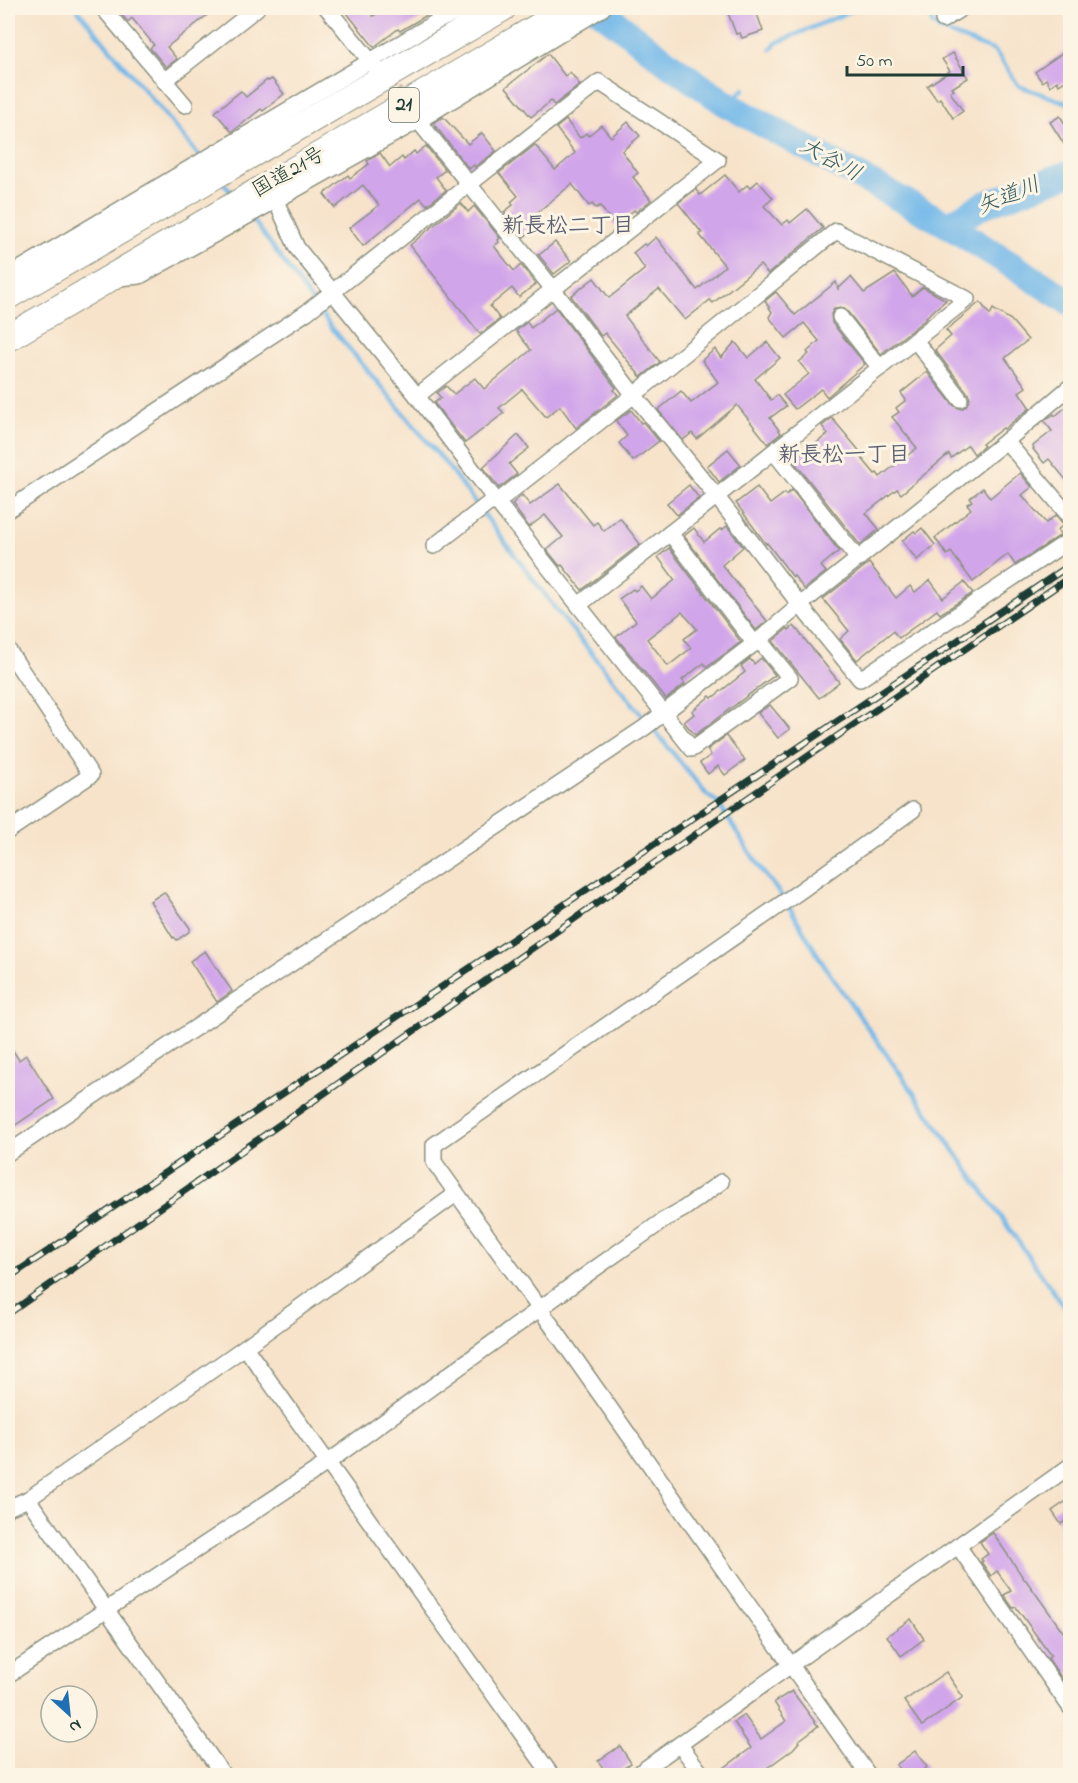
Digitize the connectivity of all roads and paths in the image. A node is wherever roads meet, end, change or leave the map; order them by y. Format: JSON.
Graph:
{"nodes":[{"id":1,"x":103,"y":8,"type":"edge"},
{"id":2,"x":257,"y":8,"type":"edge"},
{"id":3,"x":327,"y":8,"type":"edge"},
{"id":4,"x":465,"y":8,"type":"edge"},
{"id":5,"x":503,"y":8,"type":"edge"},
{"id":6,"x":603,"y":8,"type":"edge"},
{"id":7,"x":962,"y":8,"type":"edge"},
{"id":8,"x":562,"y":19,"type":"edge"},
{"id":9,"x":943,"y":20,"type":"dead end"},
{"id":10,"x":373,"y":65,"type":"junction"},
{"id":11,"x":164,"y":81,"type":"junction"},
{"id":12,"x":185,"y":105,"type":"dead end"},
{"id":13,"x":415,"y":117,"type":"junction"},
{"id":14,"x":220,"y":161,"type":"junction"},
{"id":15,"x":470,"y":184,"type":"junction"},
{"id":16,"x":276,"y":201,"type":"junction"},
{"id":17,"x":8,"y":276,"type":"edge"},
{"id":18,"x":110,"y":278,"type":"junction"},
{"id":19,"x":553,"y":289,"type":"junction"},
{"id":20,"x":8,"y":296,"type":"edge"},
{"id":21,"x":327,"y":296,"type":"junction"},
{"id":22,"x":840,"y":317,"type":"dead end"},
{"id":23,"x":8,"y":338,"type":"edge"},
{"id":24,"x":915,"y":340,"type":"junction"},
{"id":25,"x":880,"y":368,"type":"junction"},
{"id":26,"x":1071,"y":387,"type":"edge"},
{"id":27,"x":633,"y":395,"type":"junction"},
{"id":28,"x":417,"y":396,"type":"junction"},
{"id":29,"x":960,"y":399,"type":"dead end"},
{"id":30,"x":1006,"y":441,"type":"junction"},
{"id":31,"x":774,"y":452,"type":"junction"},
{"id":32,"x":717,"y":497,"type":"junction"},
{"id":33,"x":493,"y":503,"type":"junction"},
{"id":34,"x":8,"y":510,"type":"edge"},
{"id":35,"x":1071,"y":517,"type":"edge"},
{"id":36,"x":670,"y":533,"type":"junction"},
{"id":37,"x":1071,"y":540,"type":"edge"},
{"id":38,"x":434,"y":546,"type":"dead end"},
{"id":39,"x":858,"y":559,"type":"junction"},
{"id":40,"x":580,"y":604,"type":"junction"},
{"id":41,"x":800,"y":605,"type":"junction"},
{"id":42,"x":757,"y":642,"type":"junction"},
{"id":43,"x":8,"y":650,"type":"edge"},
{"id":44,"x":661,"y":714,"type":"junction"},
{"id":45,"x":913,"y":810,"type":"dead end"},
{"id":46,"x":8,"y":831,"type":"edge"},
{"id":47,"x":8,"y":1152,"type":"edge"},
{"id":48,"x":721,"y":1182,"type":"dead end"},
{"id":49,"x":456,"y":1194,"type":"junction"},
{"id":50,"x":540,"y":1309,"type":"junction"},
{"id":51,"x":245,"y":1347,"type":"junction"},
{"id":52,"x":327,"y":1463,"type":"junction"},
{"id":53,"x":1071,"y":1466,"type":"edge"},
{"id":54,"x":28,"y":1499,"type":"junction"},
{"id":55,"x":8,"y":1508,"type":"edge"},
{"id":56,"x":958,"y":1546,"type":"junction"},
{"id":57,"x":106,"y":1608,"type":"junction"},
{"id":58,"x":790,"y":1665,"type":"junction"},
{"id":59,"x":8,"y":1675,"type":"edge"},
{"id":60,"x":1071,"y":1707,"type":"edge"},
{"id":61,"x":680,"y":1745,"type":"junction"},
{"id":62,"x":224,"y":1776,"type":"edge"},
{"id":63,"x":552,"y":1776,"type":"edge"},
{"id":64,"x":635,"y":1776,"type":"edge"},
{"id":65,"x":703,"y":1776,"type":"edge"},
{"id":66,"x":868,"y":1776,"type":"edge"}],
"edges":[{"from":1,"to":11,"type":"street"},
{"from":2,"to":11,"type":"street"},
{"from":3,"to":10,"type":"street"},
{"from":4,"to":10,"type":"street"},
{"from":5,"to":14,"type":"highway","name":"国道21号","number":"21"},
{"from":6,"to":8,"type":"street"},
{"from":7,"to":9,"type":"street"},
{"from":8,"to":13,"type":"street"},
{"from":8,"to":18,"type":"highway","name":"国道21号","number":"21"},
{"from":10,"to":14,"type":"street"},
{"from":11,"to":12,"type":"street"},
{"from":13,"to":15,"type":"street"},
{"from":13,"to":16,"type":"street"},
{"from":14,"to":17,"type":"street"},
{"from":14,"to":20,"type":"highway","name":"国道21号","number":"21"},
{"from":15,"to":19,"type":"street"},
{"from":15,"to":19,"type":"street"},
{"from":15,"to":21,"type":"street"},
{"from":16,"to":18,"type":"street"},
{"from":16,"to":21,"type":"street"},
{"from":18,"to":23,"type":"highway","name":"国道21号","number":"21"},
{"from":19,"to":27,"type":"street"},
{"from":19,"to":28,"type":"street"},
{"from":21,"to":28,"type":"street"},
{"from":21,"to":34,"type":"street"},
{"from":22,"to":25,"type":"street"},
{"from":24,"to":25,"type":"street"},
{"from":24,"to":27,"type":"street"},
{"from":24,"to":29,"type":"street"},
{"from":25,"to":31,"type":"street"},
{"from":26,"to":30,"type":"street"},
{"from":27,"to":32,"type":"street"},
{"from":27,"to":33,"type":"street"},
{"from":28,"to":33,"type":"street"},
{"from":30,"to":35,"type":"street"},
{"from":30,"to":39,"type":"street"},
{"from":31,"to":32,"type":"street"},
{"from":31,"to":39,"type":"street"},
{"from":32,"to":36,"type":"street"},
{"from":32,"to":41,"type":"street"},
{"from":33,"to":38,"type":"street"},
{"from":33,"to":40,"type":"street"},
{"from":36,"to":40,"type":"street"},
{"from":36,"to":42,"type":"street"},
{"from":37,"to":41,"type":"street"},
{"from":39,"to":41,"type":"street"},
{"from":40,"to":44,"type":"street"},
{"from":41,"to":42,"type":"street"},
{"from":42,"to":44,"type":"street"},
{"from":42,"to":44,"type":"street"},
{"from":43,"to":46,"type":"street"},
{"from":44,"to":47,"type":"street"},
{"from":45,"to":49,"type":"street"},
{"from":48,"to":50,"type":"street"},
{"from":49,"to":50,"type":"street"},
{"from":49,"to":51,"type":"street"},
{"from":50,"to":52,"type":"street"},
{"from":50,"to":58,"type":"street"},
{"from":51,"to":52,"type":"street"},
{"from":51,"to":54,"type":"street"},
{"from":52,"to":57,"type":"street"},
{"from":52,"to":63,"type":"street"},
{"from":53,"to":56,"type":"street"},
{"from":54,"to":55,"type":"street"},
{"from":54,"to":57,"type":"street"},
{"from":56,"to":58,"type":"street"},
{"from":56,"to":60,"type":"street"},
{"from":57,"to":59,"type":"street"},
{"from":57,"to":62,"type":"street"},
{"from":58,"to":61,"type":"street"},
{"from":58,"to":66,"type":"street"},
{"from":61,"to":64,"type":"street"},
{"from":61,"to":65,"type":"street"}]}
